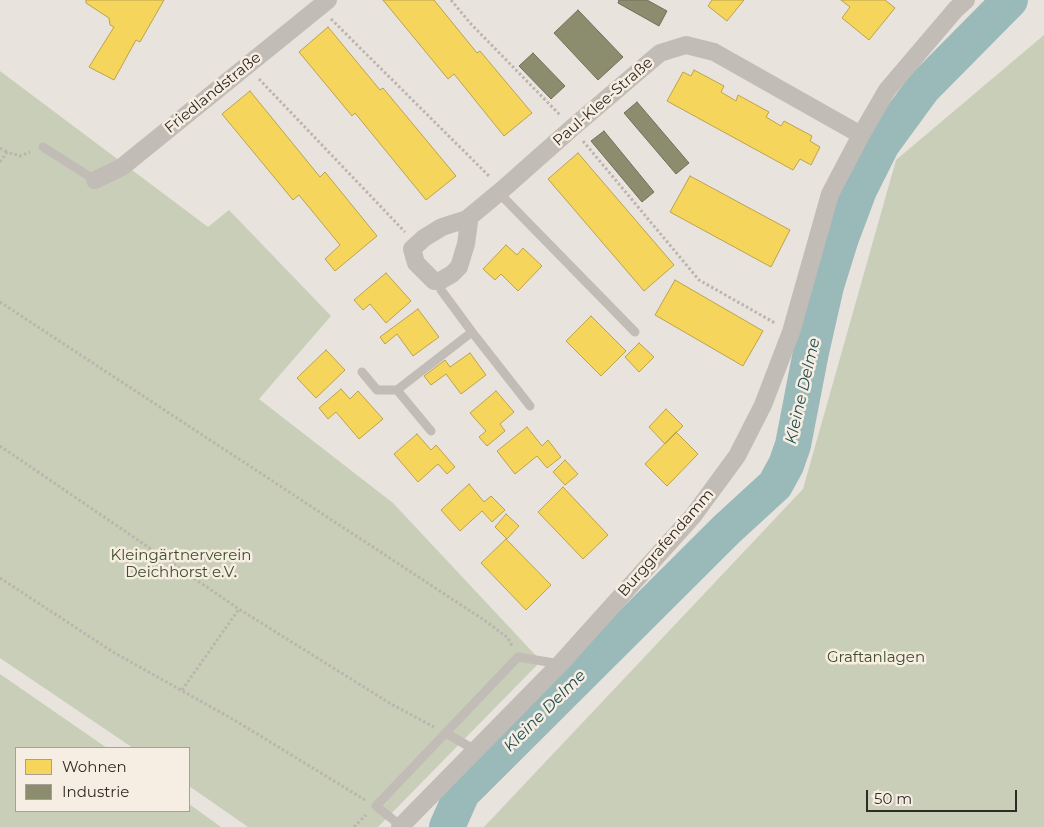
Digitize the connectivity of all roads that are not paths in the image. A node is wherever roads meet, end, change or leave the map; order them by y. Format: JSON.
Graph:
{"nodes":[{"id":1,"x":966,"y":0,"type":"edge"},
{"id":2,"x":323,"y":4,"type":"edge"},
{"id":3,"x":861,"y":135,"type":"junction"},
{"id":4,"x":43,"y":148,"type":"road end"},
{"id":5,"x":95,"y":180,"type":"joint"},
{"id":6,"x":501,"y":191,"type":"junction"},
{"id":7,"x":466,"y":219,"type":"junction"},
{"id":8,"x":440,"y":281,"type":"junction"},
{"id":9,"x":472,"y":332,"type":"junction"},
{"id":10,"x":635,"y":332,"type":"dead end"},
{"id":11,"x":362,"y":372,"type":"dead end"},
{"id":12,"x":397,"y":390,"type":"junction"},
{"id":13,"x":530,"y":406,"type":"dead end"},
{"id":14,"x":431,"y":431,"type":"dead end"},
{"id":15,"x":560,"y":664,"type":"junction"},
{"id":16,"x":446,"y":733,"type":"junction"},
{"id":17,"x":475,"y":750,"type":"junction"},
{"id":18,"x":400,"y":826,"type":"edge"}],
"edges":[{"from":1,"to":3,"type":"street","name":"Burggrafendamm"},
{"from":2,"to":5,"type":"street","name":"Friedlandstraße"},
{"from":3,"to":6,"type":"street","name":"Paul-Klee-Straße"},
{"from":3,"to":15,"type":"street","name":"Burggrafendamm"},
{"from":4,"to":5,"type":"lane"},
{"from":6,"to":7,"type":"street","name":"Paul-Klee-Straße"},
{"from":6,"to":10,"type":"lane"},
{"from":7,"to":8,"type":"street"},
{"from":7,"to":8,"type":"street","name":"Paul-Klee-Straße"},
{"from":8,"to":9,"type":"lane"},
{"from":9,"to":12,"type":"lane"},
{"from":9,"to":13,"type":"lane"},
{"from":11,"to":12,"type":"lane"},
{"from":12,"to":14,"type":"lane"},
{"from":15,"to":16,"type":"lane"},
{"from":15,"to":17,"type":"street","name":"Burggrafendamm"},
{"from":16,"to":17,"type":"lane"},
{"from":16,"to":18,"type":"lane"},
{"from":17,"to":18,"type":"street","name":"Burggrafendamm"}]}
